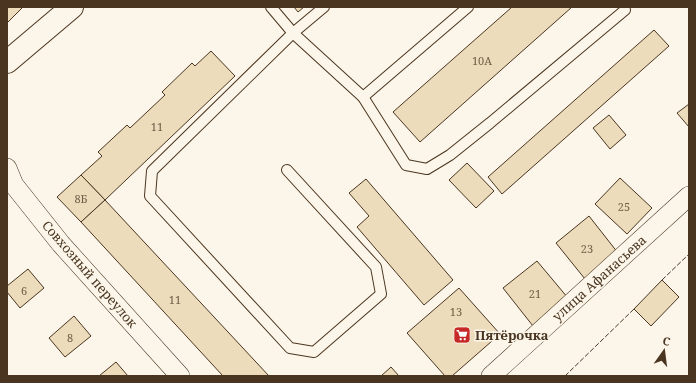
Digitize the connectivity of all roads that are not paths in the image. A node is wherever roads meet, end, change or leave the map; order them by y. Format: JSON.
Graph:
{"nodes":[{"id":1,"x":72,"y":7,"type":"edge"},
{"id":2,"x":271,"y":7,"type":"edge"},
{"id":3,"x":324,"y":7,"type":"edge"},
{"id":4,"x":468,"y":7,"type":"edge"},
{"id":5,"x":625,"y":10,"type":"dead end"},
{"id":6,"x":293,"y":33,"type":"junction"},
{"id":7,"x":7,"y":63,"type":"edge"},
{"id":8,"x":363,"y":97,"type":"junction"},
{"id":9,"x":7,"y":168,"type":"edge"},
{"id":10,"x":286,"y":170,"type":"dead end"},
{"id":11,"x":689,"y":196,"type":"edge"},
{"id":12,"x":180,"y":376,"type":"edge"},
{"id":13,"x":491,"y":376,"type":"edge"}],
"edges":[{"from":1,"to":7,"type":"street"},
{"from":2,"to":6,"type":"lane"},
{"from":3,"to":6,"type":"lane"},
{"from":4,"to":8,"type":"lane"},
{"from":5,"to":8,"type":"lane"},
{"from":6,"to":8,"type":"lane"},
{"from":6,"to":10,"type":"lane"},
{"from":9,"to":12,"type":"street","name":"Совхозный переулок"},
{"from":11,"to":13,"type":"street","name":"улица Афанасьева"}]}
